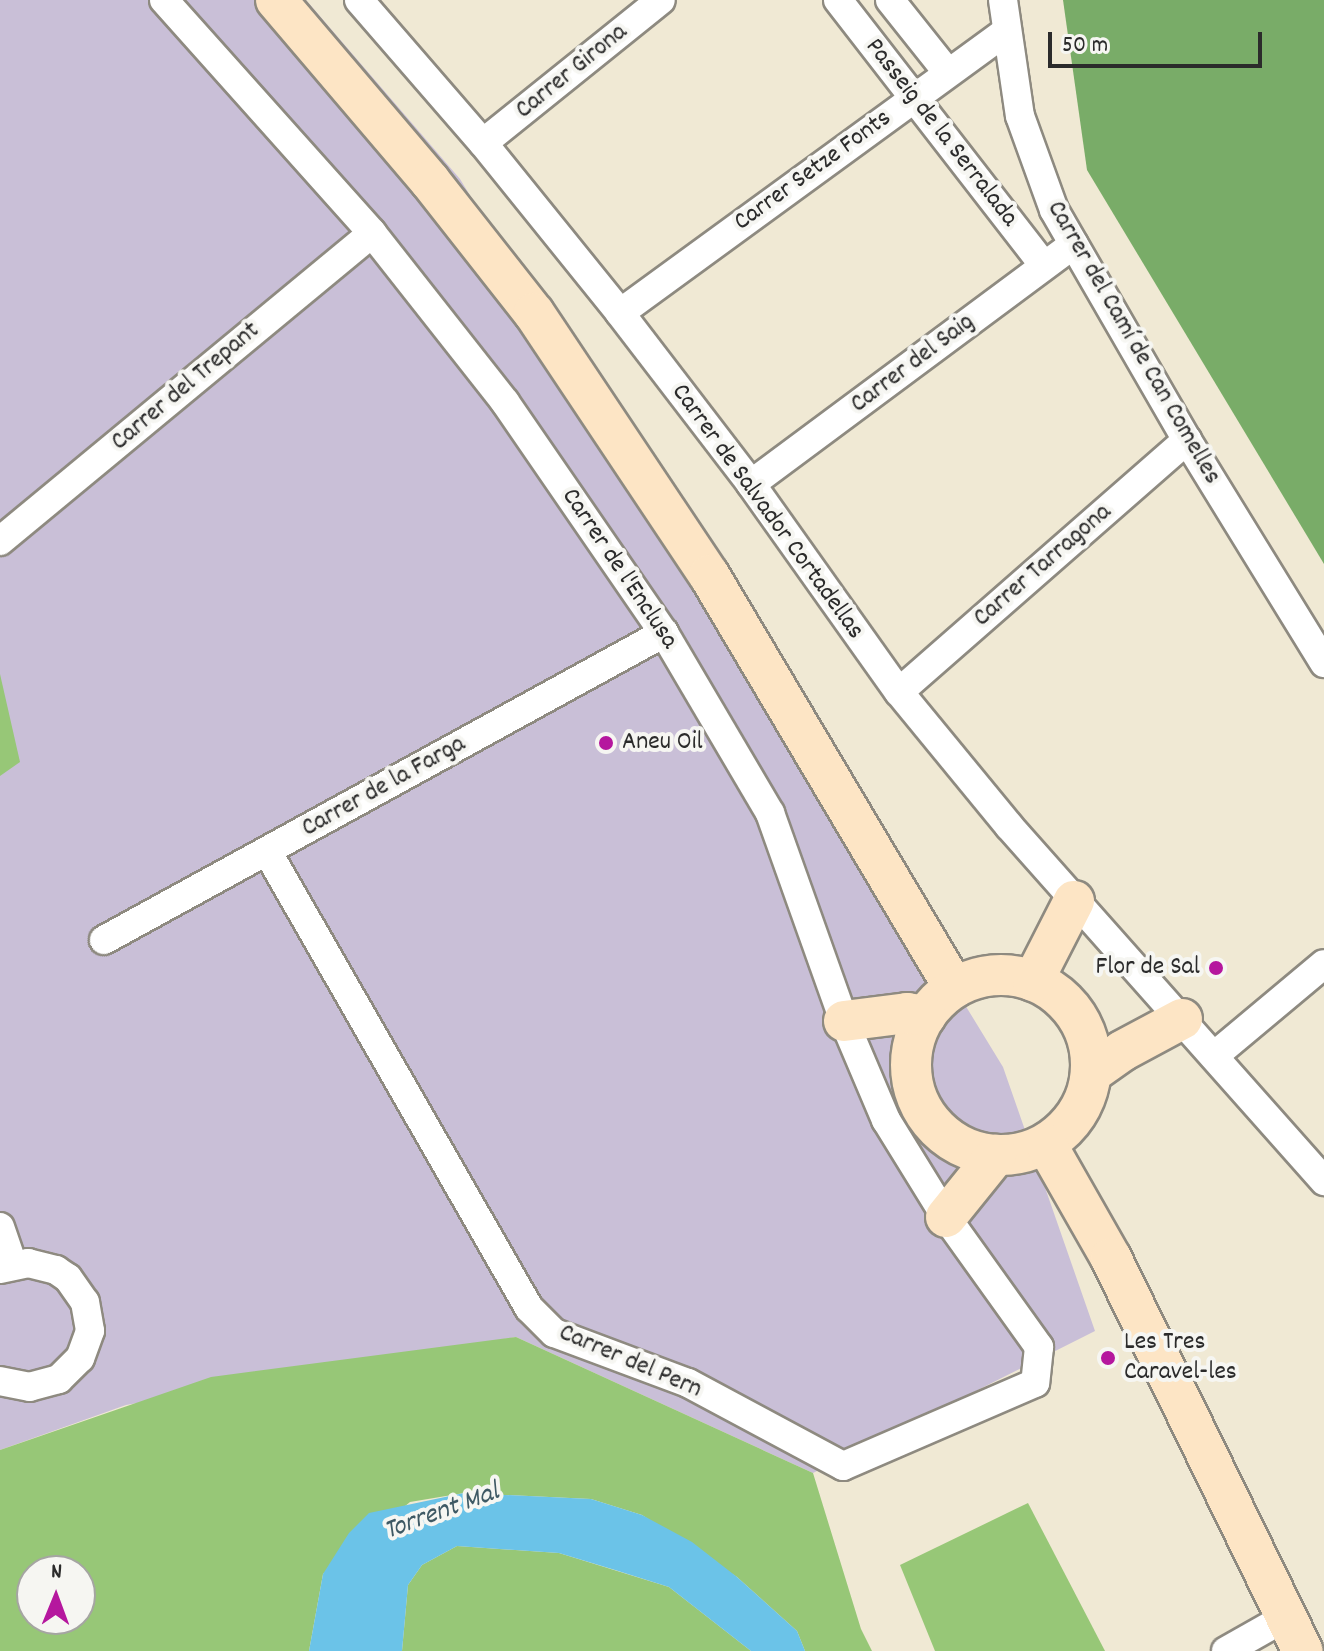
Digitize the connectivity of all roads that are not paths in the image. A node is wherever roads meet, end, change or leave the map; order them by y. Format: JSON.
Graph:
{"nodes":[{"id":1,"x":164,"y":0,"type":"edge"},
{"id":2,"x":276,"y":0,"type":"edge"},
{"id":3,"x":359,"y":0,"type":"edge"},
{"id":4,"x":661,"y":0,"type":"edge"},
{"id":5,"x":838,"y":0,"type":"edge"},
{"id":6,"x":890,"y":0,"type":"edge"},
{"id":7,"x":1003,"y":0,"type":"edge"},
{"id":8,"x":1007,"y":31,"type":"junction"},
{"id":9,"x":948,"y":73,"type":"junction"},
{"id":10,"x":914,"y":98,"type":"junction"},
{"id":11,"x":483,"y":143,"type":"junction"},
{"id":12,"x":372,"y":233,"type":"junction"},
{"id":13,"x":1074,"y":244,"type":"junction"},
{"id":14,"x":1044,"y":266,"type":"junction"},
{"id":15,"x":620,"y":313,"type":"junction"},
{"id":16,"x":1187,"y":440,"type":"junction"},
{"id":17,"x":751,"y":484,"type":"junction"},
{"id":18,"x":4,"y":529,"type":"edge"},
{"id":19,"x":664,"y":633,"type":"junction"},
{"id":20,"x":1324,"y":663,"type":"edge"},
{"id":21,"x":899,"y":692,"type":"junction"},
{"id":22,"x":267,"y":851,"type":"junction"},
{"id":23,"x":1074,"y":901,"type":"junction"},
{"id":24,"x":104,"y":940,"type":"dead end"},
{"id":25,"x":1324,"y":964,"type":"edge"},
{"id":26,"x":1033,"y":981,"type":"junction"},
{"id":27,"x":954,"y":988,"type":"junction"},
{"id":28,"x":926,"y":1016,"type":"junction"},
{"id":29,"x":1182,"y":1019,"type":"junction"},
{"id":30,"x":844,"y":1021,"type":"junction"},
{"id":31,"x":1214,"y":1056,"type":"junction"},
{"id":32,"x":1091,"y":1073,"type":"junction"},
{"id":33,"x":1046,"y":1144,"type":"junction"},
{"id":34,"x":996,"y":1155,"type":"junction"},
{"id":35,"x":1324,"y":1181,"type":"edge"},
{"id":36,"x":946,"y":1217,"type":"junction"},
{"id":37,"x":0,"y":1227,"type":"edge"},
{"id":38,"x":7,"y":1267,"type":"edge"},
{"id":39,"x":0,"y":1381,"type":"edge"},
{"id":40,"x":1294,"y":1634,"type":"edge"},
{"id":41,"x":1226,"y":1651,"type":"edge"}],
"edges":[{"from":1,"to":12,"type":"street","name":"Carrer de l'Enclusa"},
{"from":2,"to":27,"type":"street"},
{"from":3,"to":11,"type":"street","name":"Carrer de Salvador Cortadellas"},
{"from":4,"to":11,"type":"street","name":"Carrer Girona"},
{"from":5,"to":10,"type":"street","name":"Passeig de la Serralada"},
{"from":6,"to":9,"type":"street","name":"Passeig de la Serralada"},
{"from":7,"to":8,"type":"street","name":"Carrer del Camí de Can Comelles"},
{"from":8,"to":9,"type":"street","name":"Carrer Setze Fonts"},
{"from":8,"to":13,"type":"street","name":"Carrer del Camí de Can Comelles"},
{"from":9,"to":10,"type":"street","name":"Carrer Setze Fonts"},
{"from":10,"to":14,"type":"street","name":"Passeig de la Serralada"},
{"from":10,"to":15,"type":"street","name":"Carrer Setze Fonts"},
{"from":11,"to":15,"type":"street","name":"Carrer de Salvador Cortadellas"},
{"from":12,"to":18,"type":"street","name":"Carrer del Trepant"},
{"from":12,"to":19,"type":"street","name":"Carrer de l'Enclusa"},
{"from":13,"to":14,"type":"street","name":"Carrer del Saig"},
{"from":13,"to":16,"type":"street","name":"Carrer del Camí de Can Comelles"},
{"from":14,"to":17,"type":"street","name":"Carrer del Saig"},
{"from":15,"to":17,"type":"street","name":"Carrer de Salvador Cortadellas"},
{"from":16,"to":20,"type":"street","name":"Carrer del Camí de Can Comelles"},
{"from":16,"to":21,"type":"street","name":"Carrer Tarragona"},
{"from":17,"to":21,"type":"street","name":"Carrer de Salvador Cortadellas"},
{"from":19,"to":22,"type":"street","name":"Carrer de la Farga"},
{"from":19,"to":30,"type":"street","name":"Carrer de l'Enclusa"},
{"from":21,"to":23,"type":"street","name":"Carrer de Salvador Cortadellas"},
{"from":22,"to":24,"type":"street","name":"Carrer de la Farga"},
{"from":22,"to":36,"type":"street","name":"Carrer del Pern"},
{"from":23,"to":26,"type":"street"},
{"from":23,"to":29,"type":"street","name":"Carrer de Salvador Cortadellas"},
{"from":25,"to":31,"type":"street"},
{"from":26,"to":27,"type":"street"},
{"from":26,"to":32,"type":"street"},
{"from":27,"to":28,"type":"street"},
{"from":28,"to":30,"type":"street"},
{"from":28,"to":34,"type":"street"},
{"from":29,"to":31,"type":"street","name":"Carrer de Salvador Cortadellas"},
{"from":29,"to":32,"type":"street"},
{"from":30,"to":36,"type":"street","name":"Carrer de l'Enclusa"},
{"from":31,"to":35,"type":"street","name":"Carrer de Salvador Cortadellas"},
{"from":32,"to":33,"type":"street"},
{"from":33,"to":34,"type":"street"},
{"from":33,"to":40,"type":"street"},
{"from":34,"to":36,"type":"street"},
{"from":37,"to":38,"type":"street"},
{"from":38,"to":39,"type":"street"},
{"from":40,"to":41,"type":"street"}]}
